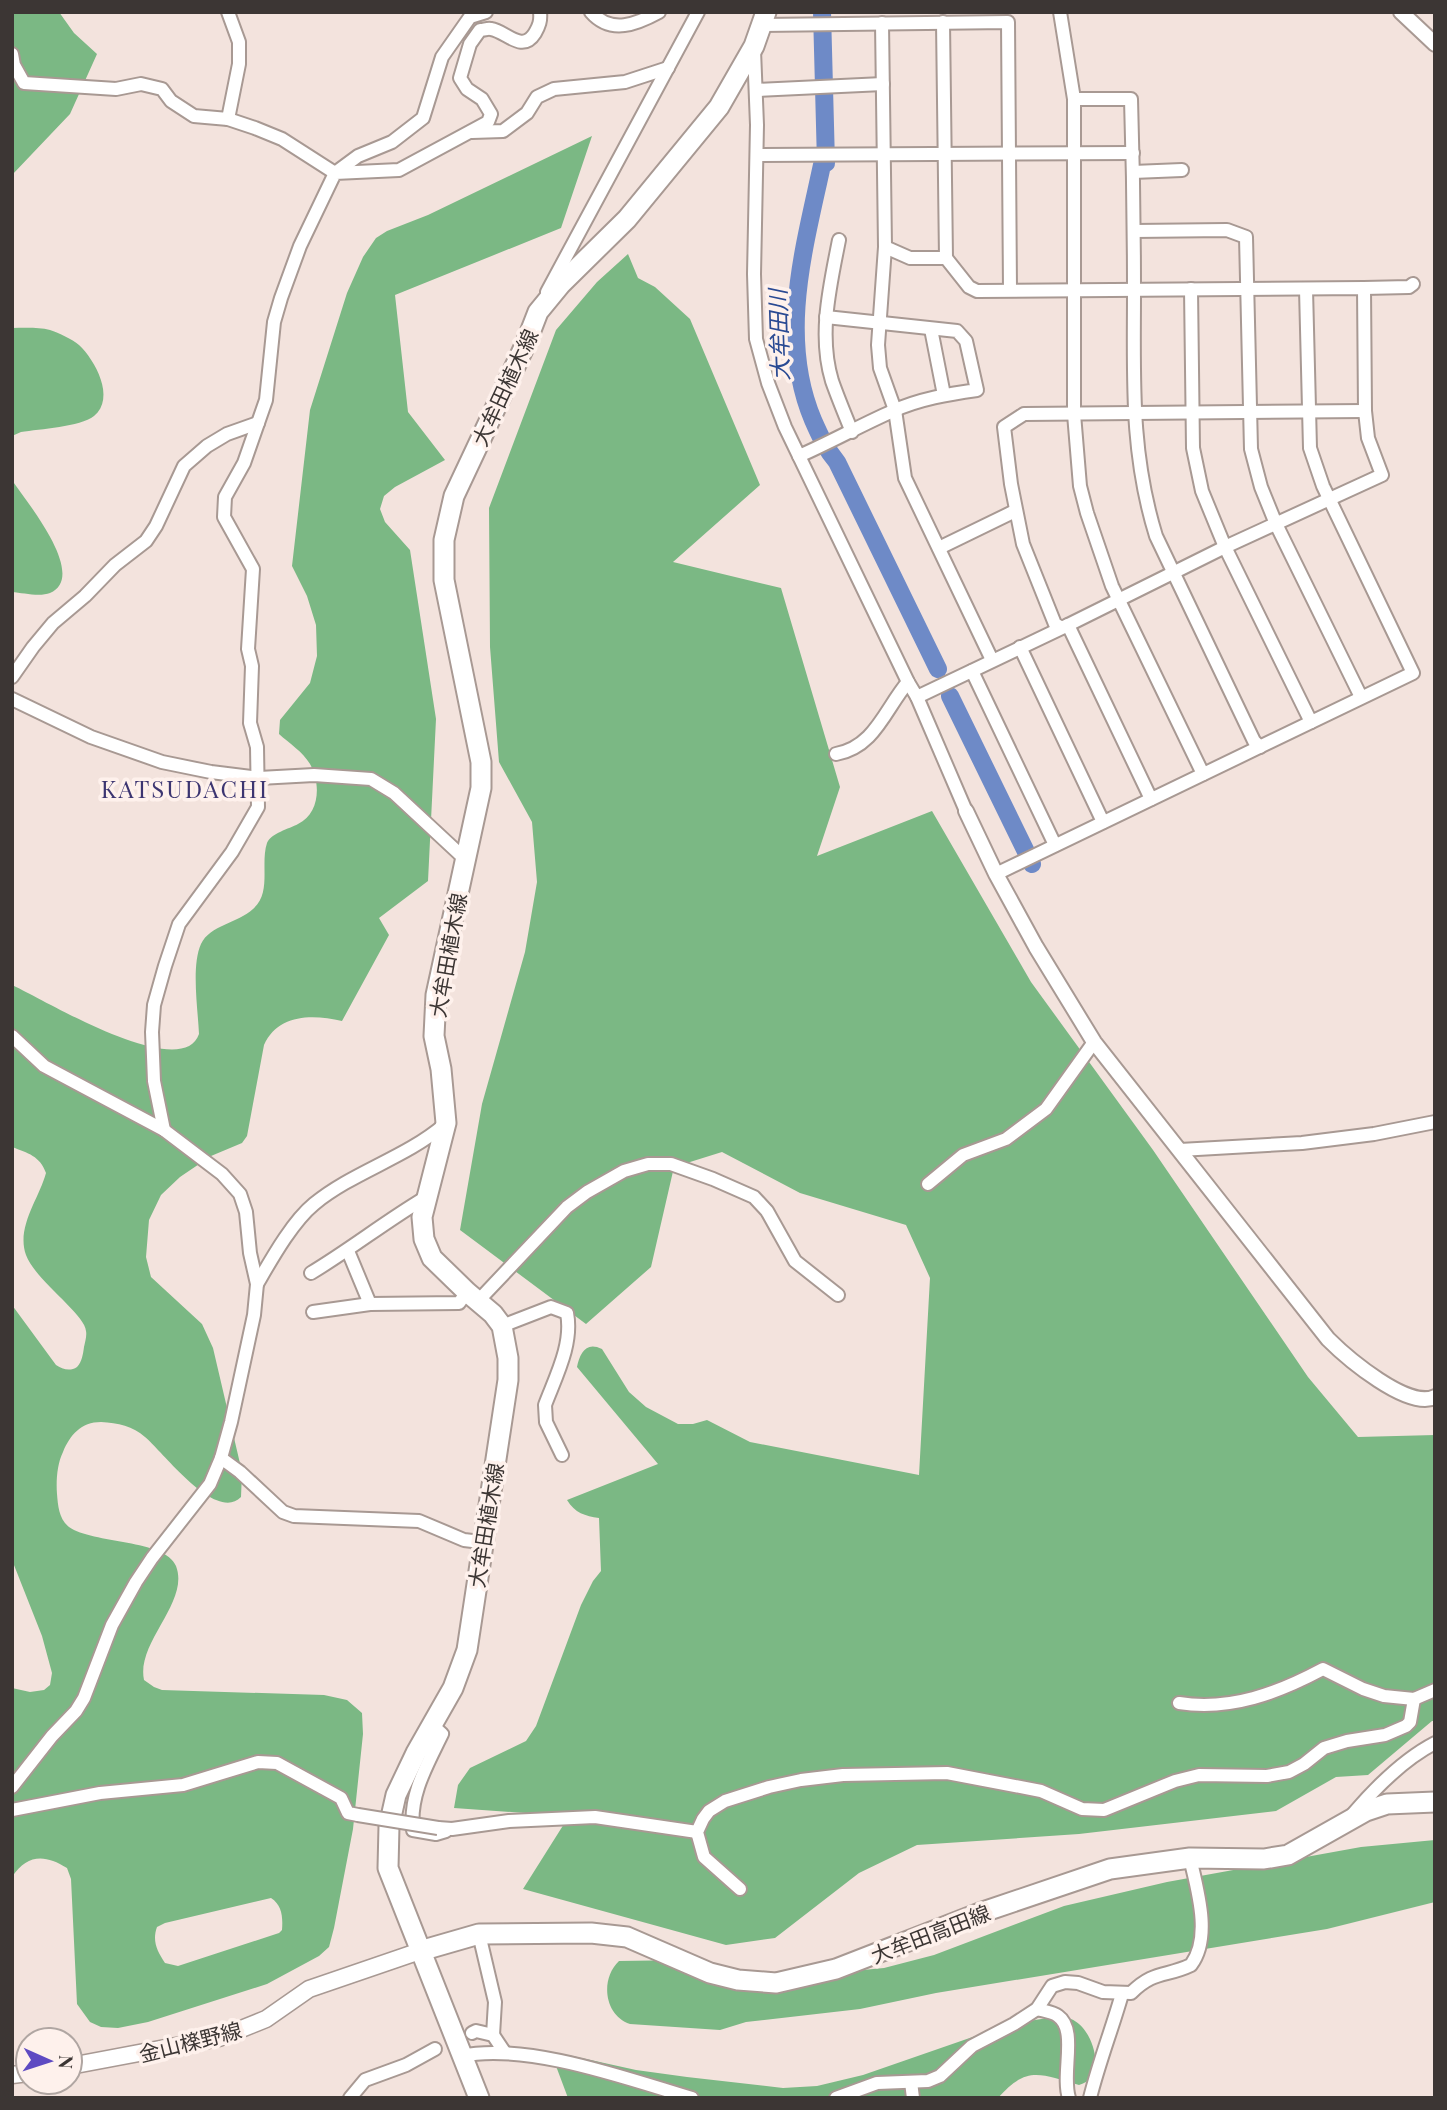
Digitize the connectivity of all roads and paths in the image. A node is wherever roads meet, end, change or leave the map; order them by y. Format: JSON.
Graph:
{"nodes":[{"id":1,"x":228,"y":12,"type":"edge"},
{"id":2,"x":486,"y":12,"type":"edge"},
{"id":3,"x":540,"y":12,"type":"edge"},
{"id":4,"x":590,"y":12,"type":"edge"},
{"id":5,"x":659,"y":12,"type":"edge"},
{"id":6,"x":698,"y":12,"type":"edge"},
{"id":7,"x":1060,"y":12,"type":"edge"},
{"id":8,"x":1401,"y":12,"type":"edge"},
{"id":9,"x":764,"y":18,"type":"edge"},
{"id":10,"x":943,"y":22,"type":"junction"},
{"id":11,"x":882,"y":23,"type":"junction"},
{"id":12,"x":1435,"y":44,"type":"edge"},
{"id":13,"x":754,"y":46,"type":"junction"},
{"id":14,"x":12,"y":54,"type":"edge"},
{"id":15,"x":668,"y":68,"type":"junction"},
{"id":16,"x":883,"y":84,"type":"junction"},
{"id":17,"x":756,"y":90,"type":"junction"},
{"id":18,"x":1074,"y":99,"type":"junction"},
{"id":19,"x":228,"y":119,"type":"junction"},
{"id":20,"x":468,"y":132,"type":"junction"},
{"id":21,"x":1073,"y":153,"type":"junction"},
{"id":22,"x":1133,"y":153,"type":"junction"},
{"id":23,"x":884,"y":154,"type":"junction"},
{"id":24,"x":945,"y":154,"type":"junction"},
{"id":25,"x":1010,"y":154,"type":"junction"},
{"id":26,"x":757,"y":155,"type":"junction"},
{"id":27,"x":1182,"y":170,"type":"dead end"},
{"id":28,"x":1133,"y":172,"type":"junction"},
{"id":29,"x":335,"y":173,"type":"junction"},
{"id":30,"x":1134,"y":231,"type":"junction"},
{"id":31,"x":839,"y":240,"type":"dead end"},
{"id":32,"x":885,"y":247,"type":"junction"},
{"id":33,"x":946,"y":258,"type":"junction"},
{"id":34,"x":1413,"y":284,"type":"dead end"},
{"id":35,"x":1248,"y":288,"type":"junction"},
{"id":36,"x":1364,"y":288,"type":"junction"},
{"id":37,"x":1191,"y":289,"type":"junction"},
{"id":38,"x":1306,"y":289,"type":"junction"},
{"id":39,"x":1010,"y":290,"type":"junction"},
{"id":40,"x":1075,"y":290,"type":"junction"},
{"id":41,"x":1134,"y":290,"type":"junction"},
{"id":42,"x":825,"y":317,"type":"junction"},
{"id":43,"x":880,"y":321,"type":"junction"},
{"id":44,"x":931,"y":329,"type":"junction"},
{"id":45,"x":526,"y":343,"type":"junction"},
{"id":46,"x":944,"y":395,"type":"junction"},
{"id":47,"x":895,"y":410,"type":"junction"},
{"id":48,"x":1365,"y":411,"type":"junction"},
{"id":49,"x":1249,"y":412,"type":"junction"},
{"id":50,"x":1308,"y":412,"type":"junction"},
{"id":51,"x":1074,"y":414,"type":"junction"},
{"id":52,"x":1133,"y":414,"type":"junction"},
{"id":53,"x":1192,"y":414,"type":"junction"},
{"id":54,"x":258,"y":423,"type":"junction"},
{"id":55,"x":852,"y":432,"type":"junction"},
{"id":56,"x":799,"y":456,"type":"junction"},
{"id":57,"x":1330,"y":500,"type":"junction"},
{"id":58,"x":1016,"y":511,"type":"junction"},
{"id":59,"x":1276,"y":524,"type":"junction"},
{"id":60,"x":1226,"y":547,"type":"junction"},
{"id":61,"x":939,"y":548,"type":"junction"},
{"id":62,"x":1174,"y":573,"type":"junction"},
{"id":63,"x":1119,"y":600,"type":"junction"},
{"id":64,"x":1064,"y":626,"type":"junction"},
{"id":65,"x":1020,"y":647,"type":"junction"},
{"id":66,"x":992,"y":660,"type":"junction"},
{"id":67,"x":972,"y":671,"type":"junction"},
{"id":68,"x":12,"y":677,"type":"edge"},
{"id":69,"x":908,"y":682,"type":"junction"},
{"id":70,"x":917,"y":696,"type":"junction"},
{"id":71,"x":1361,"y":697,"type":"junction"},
{"id":72,"x":12,"y":699,"type":"edge"},
{"id":73,"x":1311,"y":722,"type":"junction"},
{"id":74,"x":1261,"y":747,"type":"junction"},
{"id":75,"x":836,"y":754,"type":"dead end"},
{"id":76,"x":1203,"y":774,"type":"junction"},
{"id":77,"x":259,"y":778,"type":"junction"},
{"id":78,"x":1151,"y":799,"type":"junction"},
{"id":79,"x":966,"y":811,"type":"joint"},
{"id":80,"x":1103,"y":822,"type":"junction"},
{"id":81,"x":1055,"y":845,"type":"junction"},
{"id":82,"x":465,"y":859,"type":"junction"},
{"id":83,"x":996,"y":874,"type":"junction"},
{"id":84,"x":12,"y":1036,"type":"edge"},
{"id":85,"x":1094,"y":1042,"type":"junction"},
{"id":86,"x":1435,"y":1122,"type":"edge"},
{"id":87,"x":446,"y":1123,"type":"junction"},
{"id":88,"x":164,"y":1130,"type":"junction"},
{"id":89,"x":1180,"y":1150,"type":"junction"},
{"id":90,"x":928,"y":1184,"type":"dead end"},
{"id":91,"x":425,"y":1198,"type":"junction"},
{"id":92,"x":348,"y":1251,"type":"junction"},
{"id":93,"x":311,"y":1273,"type":"dead end"},
{"id":94,"x":257,"y":1284,"type":"junction"},
{"id":95,"x":838,"y":1295,"type":"dead end"},
{"id":96,"x":473,"y":1296,"type":"junction"},
{"id":97,"x":370,"y":1304,"type":"junction"},
{"id":98,"x":313,"y":1312,"type":"dead end"},
{"id":99,"x":502,"y":1326,"type":"junction"},
{"id":100,"x":1435,"y":1396,"type":"edge"},
{"id":101,"x":562,"y":1455,"type":"dead end"},
{"id":102,"x":221,"y":1458,"type":"junction"},
{"id":103,"x":481,"y":1542,"type":"junction"},
{"id":104,"x":1435,"y":1690,"type":"edge"},
{"id":105,"x":1414,"y":1699,"type":"junction"},
{"id":106,"x":1179,"y":1703,"type":"dead end"},
{"id":107,"x":432,"y":1725,"type":"junction"},
{"id":108,"x":1435,"y":1743,"type":"edge"},
{"id":109,"x":12,"y":1787,"type":"edge"},
{"id":110,"x":1435,"y":1802,"type":"edge"},
{"id":111,"x":12,"y":1810,"type":"edge"},
{"id":112,"x":1344,"y":1824,"type":"junction"},
{"id":113,"x":452,"y":1829,"type":"junction"},
{"id":114,"x":697,"y":1832,"type":"junction"},
{"id":115,"x":1190,"y":1857,"type":"junction"},
{"id":116,"x":740,"y":1889,"type":"dead end"},
{"id":117,"x":479,"y":1934,"type":"junction"},
{"id":118,"x":420,"y":1951,"type":"junction"},
{"id":119,"x":1122,"y":1994,"type":"junction"},
{"id":120,"x":1037,"y":2009,"type":"junction"},
{"id":121,"x":472,"y":2033,"type":"dead end"},
{"id":122,"x":493,"y":2035,"type":"junction"},
{"id":123,"x":435,"y":2049,"type":"dead end"},
{"id":124,"x":505,"y":2053,"type":"junction"},
{"id":125,"x":461,"y":2056,"type":"junction"},
{"id":126,"x":84,"y":2063,"type":"edge"},
{"id":127,"x":911,"y":2082,"type":"junction"},
{"id":128,"x":350,"y":2098,"type":"edge"},
{"id":129,"x":479,"y":2098,"type":"edge"},
{"id":130,"x":692,"y":2098,"type":"edge"},
{"id":131,"x":836,"y":2098,"type":"edge"},
{"id":132,"x":913,"y":2098,"type":"edge"},
{"id":133,"x":1069,"y":2098,"type":"edge"},
{"id":134,"x":1090,"y":2098,"type":"edge"}],
"edges":[{"from":1,"to":19,"type":"street"},
{"from":2,"to":29,"type":"street"},
{"from":3,"to":20,"type":"street"},
{"from":4,"to":5,"type":"street"},
{"from":6,"to":15,"type":"street"},
{"from":7,"to":18,"type":"street"},
{"from":8,"to":12,"type":"street"},
{"from":9,"to":11,"type":"street"},
{"from":9,"to":13,"type":"main road","name":"大牟田植木線"},
{"from":10,"to":11,"type":"street"},
{"from":10,"to":24,"type":"street"},
{"from":10,"to":25,"type":"street"},
{"from":11,"to":16,"type":"street"},
{"from":13,"to":17,"type":"street"},
{"from":13,"to":45,"type":"main road","name":"大牟田植木線"},
{"from":14,"to":19,"type":"street"},
{"from":15,"to":20,"type":"street"},
{"from":15,"to":45,"type":"street"},
{"from":16,"to":17,"type":"street"},
{"from":16,"to":23,"type":"street"},
{"from":17,"to":26,"type":"street"},
{"from":18,"to":21,"type":"street"},
{"from":18,"to":22,"type":"street"},
{"from":19,"to":29,"type":"street"},
{"from":20,"to":29,"type":"street"},
{"from":21,"to":22,"type":"street"},
{"from":21,"to":25,"type":"street"},
{"from":21,"to":40,"type":"street"},
{"from":22,"to":28,"type":"street"},
{"from":23,"to":24,"type":"street"},
{"from":23,"to":26,"type":"street"},
{"from":23,"to":32,"type":"street"},
{"from":24,"to":25,"type":"street"},
{"from":24,"to":33,"type":"street"},
{"from":25,"to":39,"type":"street"},
{"from":26,"to":56,"type":"street"},
{"from":27,"to":28,"type":"street"},
{"from":28,"to":30,"type":"street"},
{"from":29,"to":54,"type":"street"},
{"from":30,"to":35,"type":"street"},
{"from":30,"to":41,"type":"street"},
{"from":31,"to":42,"type":"street"},
{"from":32,"to":33,"type":"street"},
{"from":32,"to":43,"type":"street"},
{"from":33,"to":39,"type":"street"},
{"from":34,"to":36,"type":"street"},
{"from":35,"to":37,"type":"street"},
{"from":35,"to":38,"type":"street"},
{"from":35,"to":49,"type":"street"},
{"from":36,"to":38,"type":"street"},
{"from":36,"to":48,"type":"street"},
{"from":37,"to":41,"type":"street"},
{"from":37,"to":53,"type":"street"},
{"from":38,"to":50,"type":"street"},
{"from":39,"to":40,"type":"street"},
{"from":40,"to":41,"type":"street"},
{"from":40,"to":51,"type":"street"},
{"from":41,"to":52,"type":"street"},
{"from":42,"to":43,"type":"street"},
{"from":42,"to":55,"type":"street"},
{"from":43,"to":44,"type":"street"},
{"from":43,"to":47,"type":"street"},
{"from":44,"to":46,"type":"street"},
{"from":44,"to":46,"type":"street"},
{"from":45,"to":82,"type":"main road","name":"大牟田植木線"},
{"from":46,"to":47,"type":"street"},
{"from":47,"to":55,"type":"street"},
{"from":47,"to":61,"type":"street"},
{"from":48,"to":50,"type":"street"},
{"from":48,"to":57,"type":"street"},
{"from":49,"to":50,"type":"street"},
{"from":49,"to":53,"type":"street"},
{"from":49,"to":59,"type":"street"},
{"from":50,"to":57,"type":"street"},
{"from":51,"to":52,"type":"street"},
{"from":51,"to":58,"type":"street"},
{"from":51,"to":63,"type":"street"},
{"from":52,"to":53,"type":"street"},
{"from":52,"to":62,"type":"street"},
{"from":53,"to":60,"type":"street"},
{"from":54,"to":68,"type":"street"},
{"from":54,"to":77,"type":"street"},
{"from":55,"to":56,"type":"street"},
{"from":56,"to":69,"type":"street"},
{"from":57,"to":59,"type":"street"},
{"from":57,"to":71,"type":"street"},
{"from":58,"to":61,"type":"street"},
{"from":58,"to":64,"type":"street"},
{"from":59,"to":60,"type":"street"},
{"from":59,"to":71,"type":"street"},
{"from":60,"to":62,"type":"street"},
{"from":60,"to":73,"type":"street"},
{"from":61,"to":66,"type":"street"},
{"from":62,"to":63,"type":"street"},
{"from":62,"to":74,"type":"street"},
{"from":63,"to":64,"type":"street"},
{"from":63,"to":76,"type":"street"},
{"from":64,"to":65,"type":"street"},
{"from":64,"to":78,"type":"street"},
{"from":65,"to":66,"type":"street"},
{"from":65,"to":80,"type":"street"},
{"from":66,"to":67,"type":"street"},
{"from":67,"to":70,"type":"street"},
{"from":67,"to":81,"type":"street"},
{"from":69,"to":70,"type":"street"},
{"from":69,"to":75,"type":"street"},
{"from":70,"to":79,"type":"street"},
{"from":71,"to":73,"type":"street"},
{"from":72,"to":77,"type":"street"},
{"from":73,"to":74,"type":"street"},
{"from":74,"to":76,"type":"street"},
{"from":76,"to":78,"type":"street"},
{"from":77,"to":82,"type":"street"},
{"from":77,"to":88,"type":"street"},
{"from":78,"to":80,"type":"street"},
{"from":79,"to":83,"type":"street"},
{"from":80,"to":81,"type":"street"},
{"from":81,"to":83,"type":"street"},
{"from":82,"to":87,"type":"main road","name":"大牟田植木線"},
{"from":83,"to":85,"type":"street"},
{"from":84,"to":88,"type":"street"},
{"from":85,"to":89,"type":"street"},
{"from":85,"to":90,"type":"street"},
{"from":86,"to":89,"type":"street"},
{"from":87,"to":91,"type":"main road","name":"大牟田植木線"},
{"from":87,"to":94,"type":"street"},
{"from":88,"to":94,"type":"street"},
{"from":89,"to":100,"type":"street"},
{"from":91,"to":92,"type":"street"},
{"from":91,"to":96,"type":"main road","name":"大牟田植木線"},
{"from":92,"to":93,"type":"street"},
{"from":92,"to":97,"type":"street"},
{"from":94,"to":102,"type":"street"},
{"from":95,"to":96,"type":"street"},
{"from":96,"to":97,"type":"street"},
{"from":96,"to":99,"type":"main road","name":"大牟田植木線"},
{"from":97,"to":98,"type":"street"},
{"from":99,"to":101,"type":"street"},
{"from":99,"to":103,"type":"main road","name":"大牟田植木線"},
{"from":102,"to":103,"type":"street"},
{"from":102,"to":109,"type":"street"},
{"from":103,"to":107,"type":"main road","name":"大牟田植木線"},
{"from":104,"to":105,"type":"street"},
{"from":105,"to":106,"type":"street"},
{"from":105,"to":114,"type":"street"},
{"from":107,"to":113,"type":"street"},
{"from":107,"to":118,"type":"main road","name":"大牟田植木線"},
{"from":108,"to":112,"type":"street"},
{"from":110,"to":112,"type":"main road","name":"大牟田高田線"},
{"from":111,"to":113,"type":"street","bridge":true},
{"from":112,"to":115,"type":"main road","name":"大牟田高田線"},
{"from":113,"to":114,"type":"street"},
{"from":114,"to":116,"type":"street"},
{"from":115,"to":117,"type":"main road","name":"大牟田高田線"},
{"from":115,"to":119,"type":"street"},
{"from":117,"to":118,"type":"main road","name":"大牟田高田線"},
{"from":117,"to":122,"type":"street"},
{"from":118,"to":125,"type":"main road","name":"大牟田植木線"},
{"from":118,"to":126,"type":"main road","name":"金山檪野線"},
{"from":119,"to":120,"type":"street"},
{"from":119,"to":134,"type":"street"},
{"from":120,"to":127,"type":"street"},
{"from":120,"to":133,"type":"street"},
{"from":121,"to":122,"type":"street"},
{"from":122,"to":124,"type":"street"},
{"from":123,"to":128,"type":"street"},
{"from":124,"to":125,"type":"street"},
{"from":124,"to":130,"type":"street"},
{"from":125,"to":129,"type":"main road","name":"大牟田植木線"},
{"from":127,"to":131,"type":"street"},
{"from":127,"to":132,"type":"street"}]}
